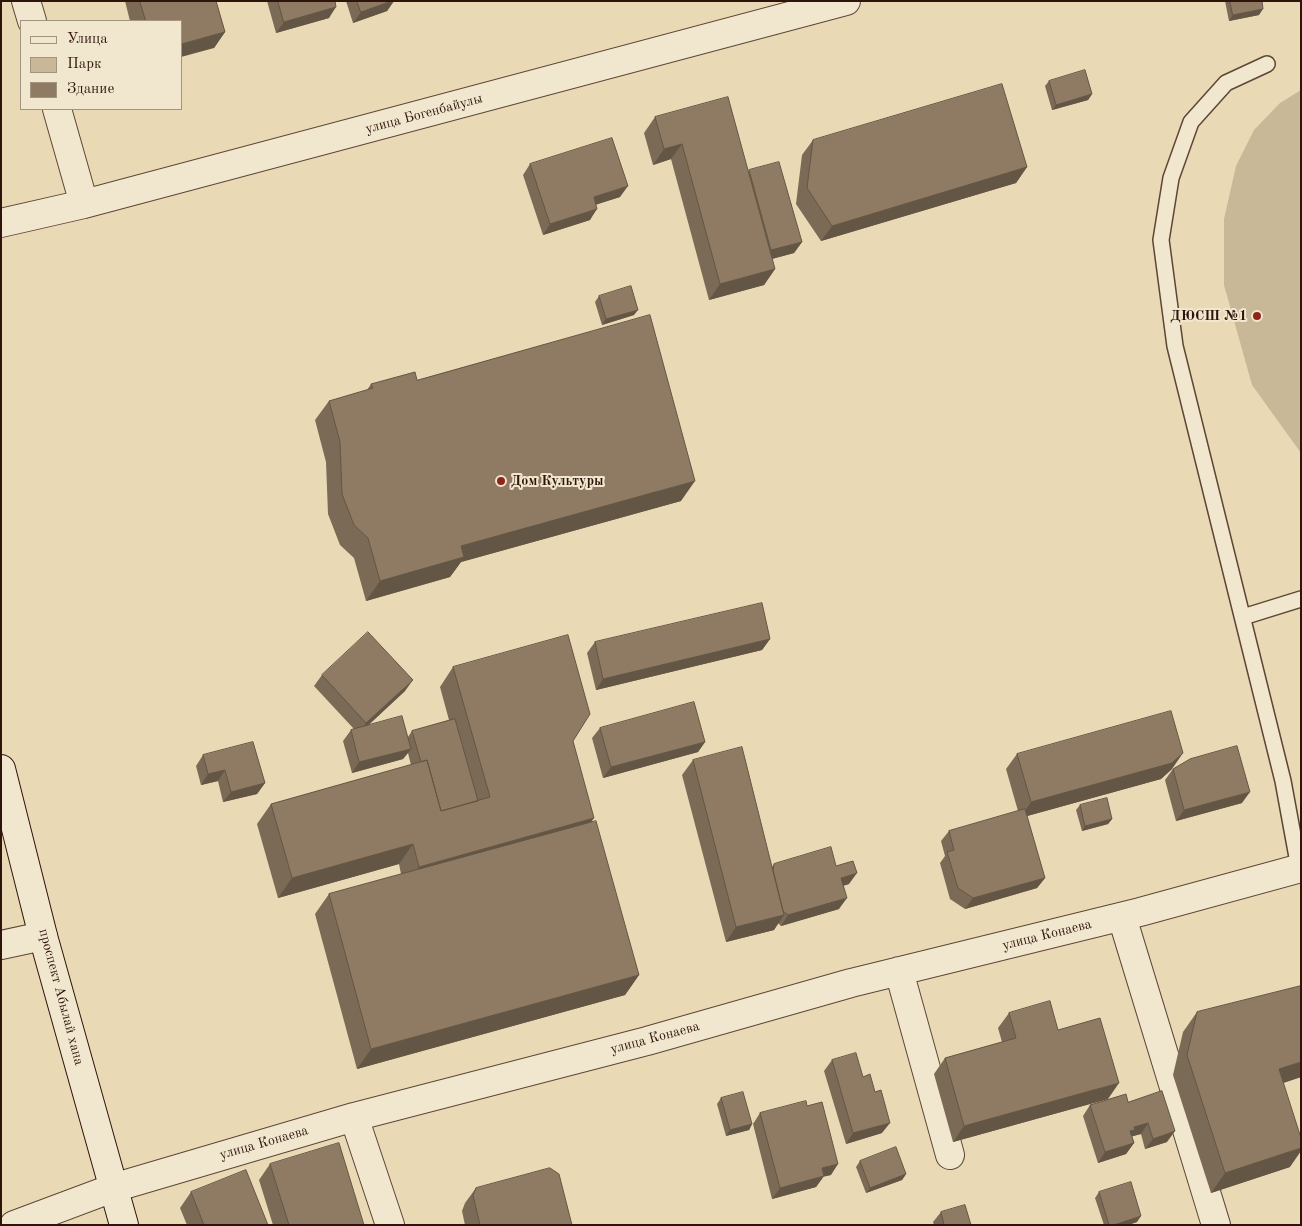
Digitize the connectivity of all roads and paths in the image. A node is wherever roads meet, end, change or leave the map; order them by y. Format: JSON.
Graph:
{"nodes":[{"id":1,"x":26,"y":1,"type":"edge"},
{"id":2,"x":846,"y":1,"type":"edge"},
{"id":3,"x":32,"y":20,"type":"edge"},
{"id":4,"x":1268,"y":64,"type":"dead end"},
{"id":5,"x":57,"y":110,"type":"edge"},
{"id":6,"x":84,"y":204,"type":"junction"},
{"id":7,"x":1,"y":223,"type":"edge"},
{"id":8,"x":1301,"y":599,"type":"edge"},
{"id":9,"x":1243,"y":617,"type":"junction"},
{"id":10,"x":1,"y":769,"type":"edge"},
{"id":11,"x":1300,"y":868,"type":"edge"},
{"id":12,"x":1122,"y":917,"type":"junction"},
{"id":13,"x":44,"y":936,"type":"junction"},
{"id":14,"x":1,"y":945,"type":"edge"},
{"id":15,"x":899,"y":971,"type":"junction"},
{"id":16,"x":354,"y":1117,"type":"junction"},
{"id":17,"x":950,"y":1155,"type":"dead end"},
{"id":18,"x":113,"y":1188,"type":"junction"},
{"id":19,"x":14,"y":1225,"type":"edge"},
{"id":20,"x":124,"y":1225,"type":"edge"},
{"id":21,"x":390,"y":1225,"type":"edge"},
{"id":22,"x":1216,"y":1225,"type":"edge"}],
"edges":[{"from":1,"to":3,"type":"street"},
{"from":2,"to":6,"type":"street","name":"улица Богенбайулы"},
{"from":4,"to":9,"type":"lane"},
{"from":5,"to":6,"type":"street"},
{"from":6,"to":7,"type":"street","name":"улица Богенбайулы"},
{"from":8,"to":9,"type":"lane"},
{"from":9,"to":11,"type":"lane"},
{"from":10,"to":13,"type":"street","name":"проспект Абылай хана"},
{"from":11,"to":12,"type":"street","name":"улица Конаева"},
{"from":12,"to":15,"type":"street","name":"улица Конаева"},
{"from":12,"to":22,"type":"street"},
{"from":13,"to":14,"type":"street"},
{"from":13,"to":18,"type":"street","name":"проспект Абылай хана"},
{"from":15,"to":16,"type":"street","name":"улица Конаева"},
{"from":15,"to":17,"type":"street"},
{"from":16,"to":18,"type":"street","name":"улица Конаева"},
{"from":16,"to":21,"type":"street"},
{"from":18,"to":19,"type":"street","name":"улица Конаева"},
{"from":18,"to":20,"type":"street","name":"проспект Абылай хана"}]}
